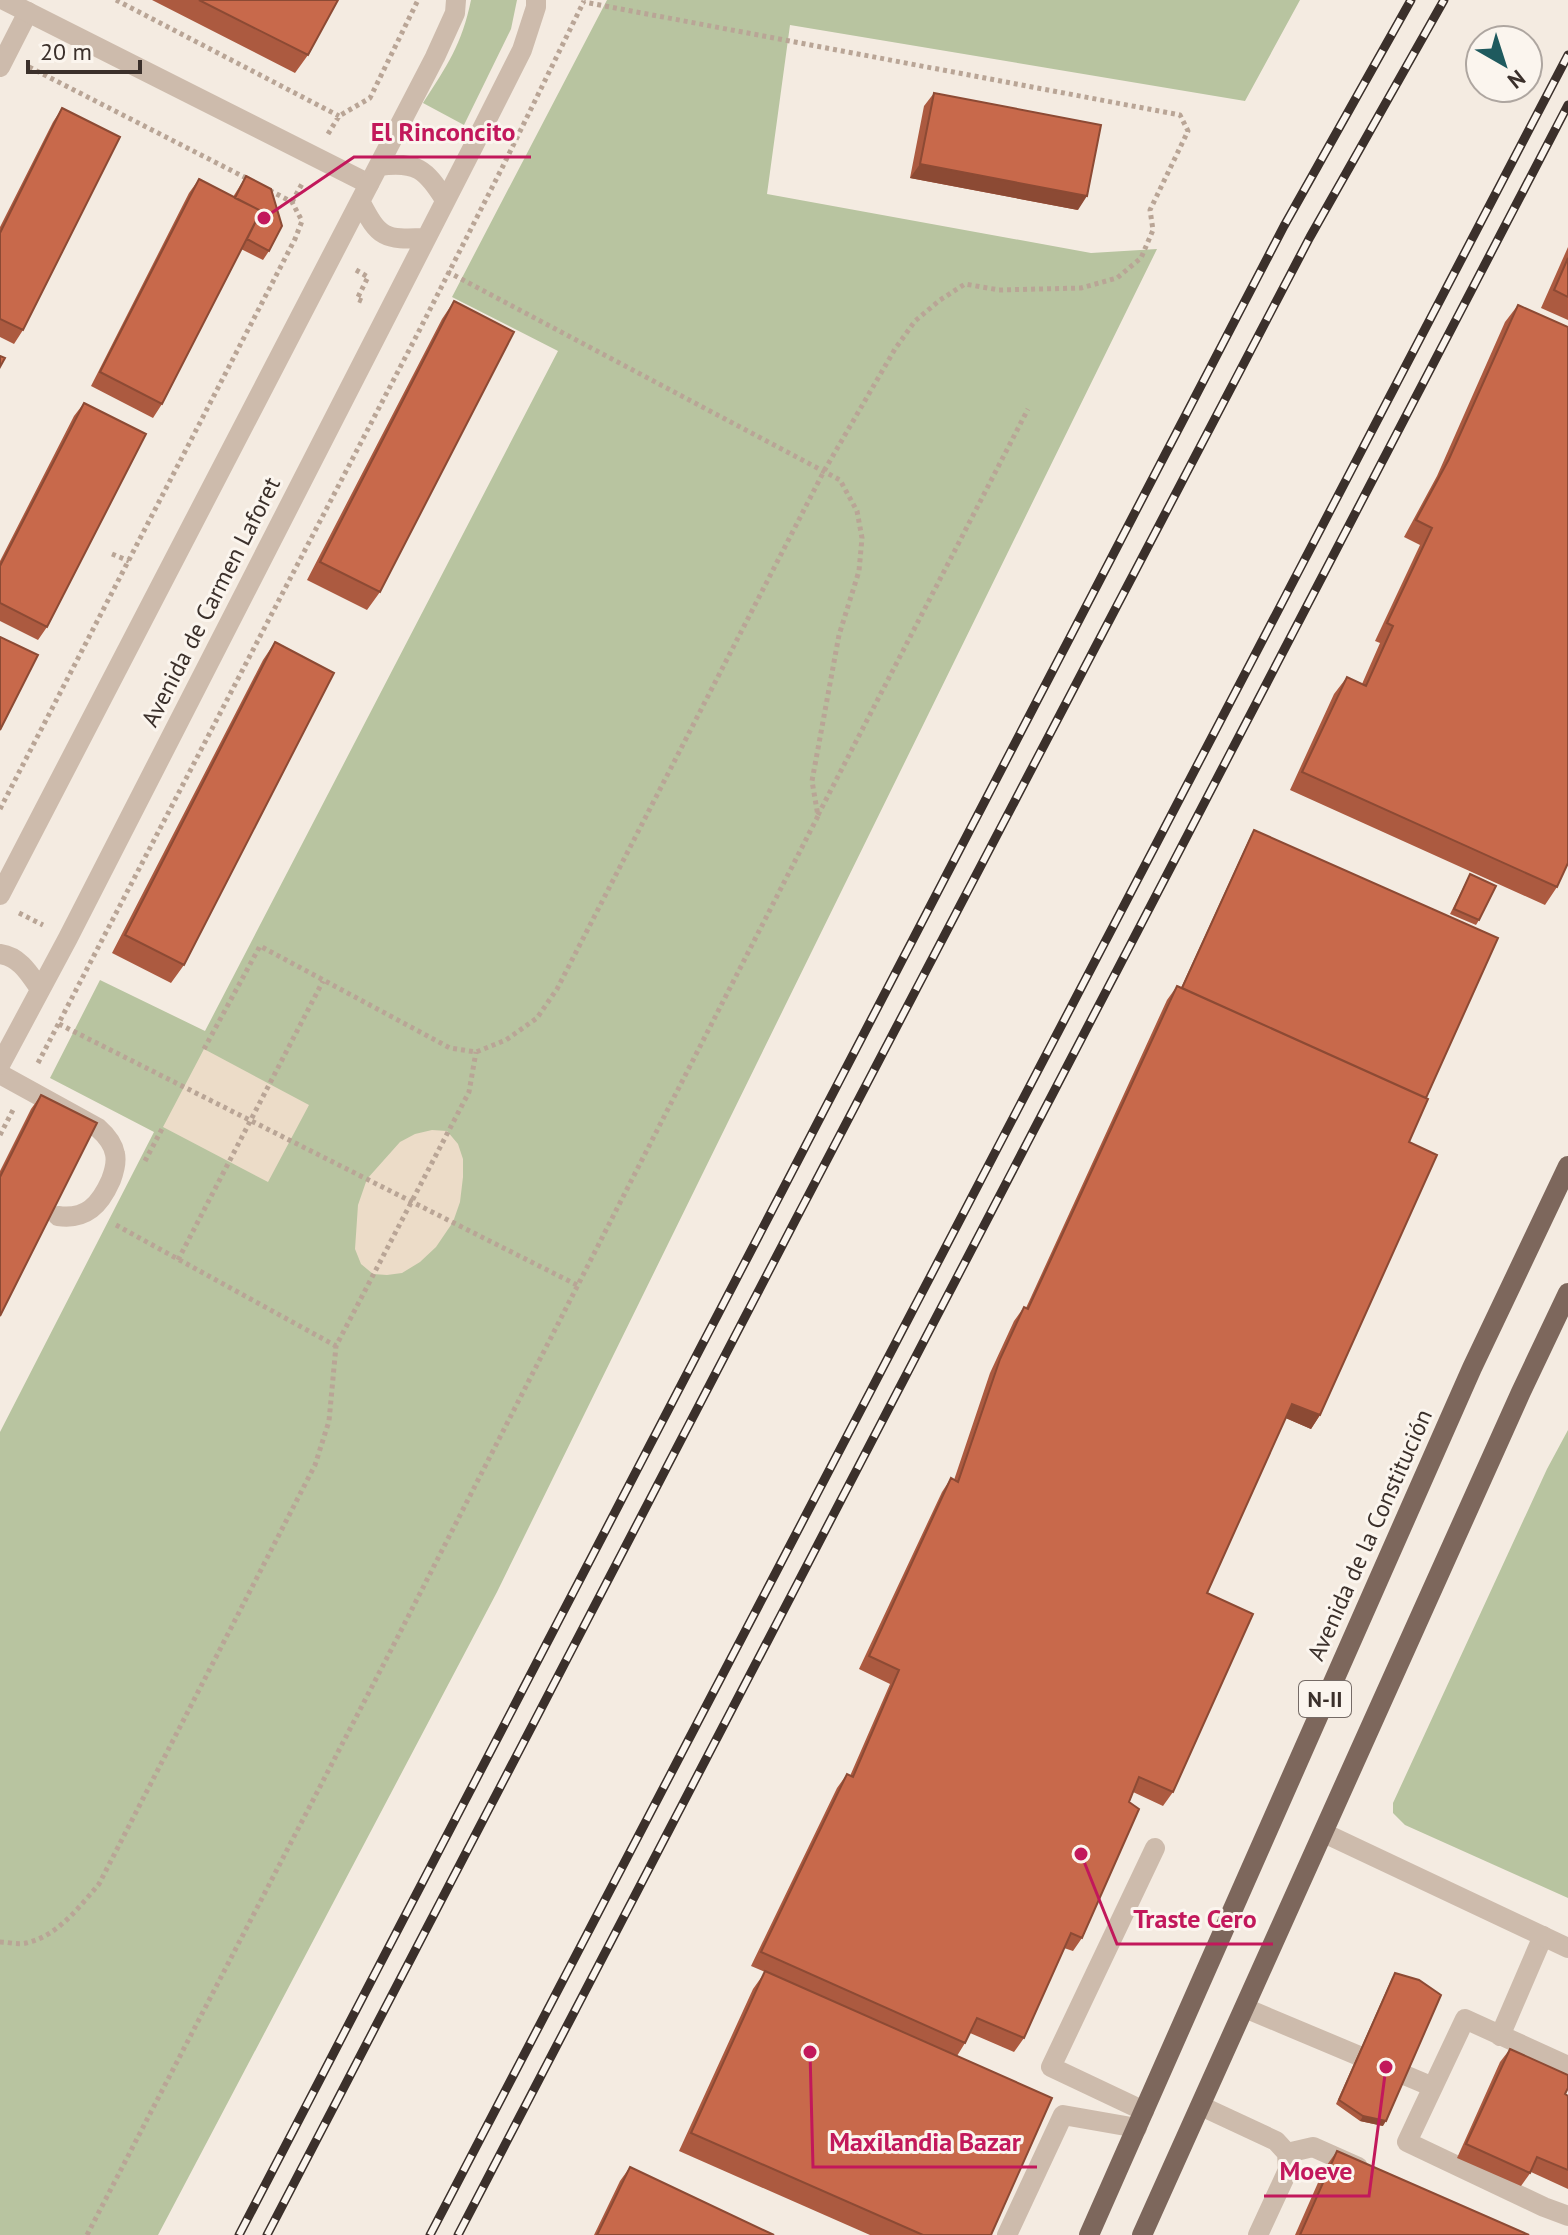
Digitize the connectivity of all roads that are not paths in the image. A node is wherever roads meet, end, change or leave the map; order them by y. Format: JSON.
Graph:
{"nodes":[{"id":1,"x":4,"y":0,"type":"edge"},
{"id":2,"x":456,"y":0,"type":"edge"},
{"id":3,"x":537,"y":2,"type":"edge"},
{"id":4,"x":28,"y":12,"type":"junction"},
{"id":5,"x":3,"y":62,"type":"edge"},
{"id":6,"x":369,"y":184,"type":"junction"},
{"id":7,"x":445,"y":200,"type":"junction"},
{"id":8,"x":425,"y":238,"type":"junction"},
{"id":9,"x":0,"y":895,"type":"edge"},
{"id":10,"x":0,"y":954,"type":"edge"},
{"id":11,"x":40,"y":989,"type":"junction"},
{"id":12,"x":10,"y":1028,"type":"edge"},
{"id":13,"x":0,"y":1065,"type":"edge"},
{"id":14,"x":0,"y":1074,"type":"edge"},
{"id":15,"x":1568,"y":1166,"type":"edge"},
{"id":16,"x":58,"y":1216,"type":"edge"},
{"id":17,"x":1568,"y":1293,"type":"edge"},
{"id":18,"x":1324,"y":1833,"type":"junction"},
{"id":19,"x":1155,"y":1848,"type":"dead end"},
{"id":20,"x":1543,"y":1936,"type":"junction"},
{"id":21,"x":1568,"y":1948,"type":"edge"},
{"id":22,"x":1245,"y":2008,"type":"junction"},
{"id":23,"x":1500,"y":2036,"type":"junction"},
{"id":24,"x":1568,"y":2066,"type":"edge"},
{"id":25,"x":1433,"y":2087,"type":"junction"},
{"id":26,"x":1201,"y":2106,"type":"junction"},
{"id":27,"x":1140,"y":2119,"type":"junction"},
{"id":28,"x":1287,"y":2153,"type":"junction"},
{"id":29,"x":1380,"y":2176,"type":"edge"},
{"id":30,"x":1568,"y":2216,"type":"edge"},
{"id":31,"x":1007,"y":2235,"type":"edge"},
{"id":32,"x":1089,"y":2235,"type":"edge"},
{"id":33,"x":1142,"y":2235,"type":"edge"},
{"id":34,"x":1258,"y":2235,"type":"edge"}],
"edges":[{"from":1,"to":4,"type":"street"},
{"from":2,"to":6,"type":"street"},
{"from":3,"to":7,"type":"street","name":"Avenida de Carmen Laforet"},
{"from":4,"to":5,"type":"street"},
{"from":4,"to":6,"type":"street"},
{"from":6,"to":7,"type":"street"},
{"from":6,"to":8,"type":"street"},
{"from":6,"to":9,"type":"street"},
{"from":7,"to":8,"type":"street","name":"Avenida de Carmen Laforet"},
{"from":8,"to":11,"type":"street","name":"Avenida de Carmen Laforet"},
{"from":10,"to":11,"type":"street"},
{"from":11,"to":12,"type":"street","name":"Avenida de Carmen Laforet"},
{"from":12,"to":13,"type":"street","name":"Avenida de Carmen Laforet"},
{"from":14,"to":16,"type":"street"},
{"from":15,"to":27,"type":"main road","name":"Avenida de la Constitución","number":"N-II"},
{"from":17,"to":18,"type":"main road","number":"N-II"},
{"from":18,"to":20,"type":"street"},
{"from":18,"to":22,"type":"main road","number":"N-II"},
{"from":19,"to":27,"type":"street"},
{"from":20,"to":21,"type":"street"},
{"from":20,"to":23,"type":"street"},
{"from":22,"to":25,"type":"street"},
{"from":22,"to":26,"type":"main road","number":"N-II"},
{"from":23,"to":24,"type":"street"},
{"from":23,"to":25,"type":"street"},
{"from":25,"to":30,"type":"street"},
{"from":26,"to":28,"type":"street"},
{"from":26,"to":33,"type":"main road","number":"N-II"},
{"from":27,"to":31,"type":"street"},
{"from":27,"to":32,"type":"main road","name":"Avenida de la Constitución","number":"N-II"},
{"from":28,"to":29,"type":"street"},
{"from":28,"to":34,"type":"street"}]}
